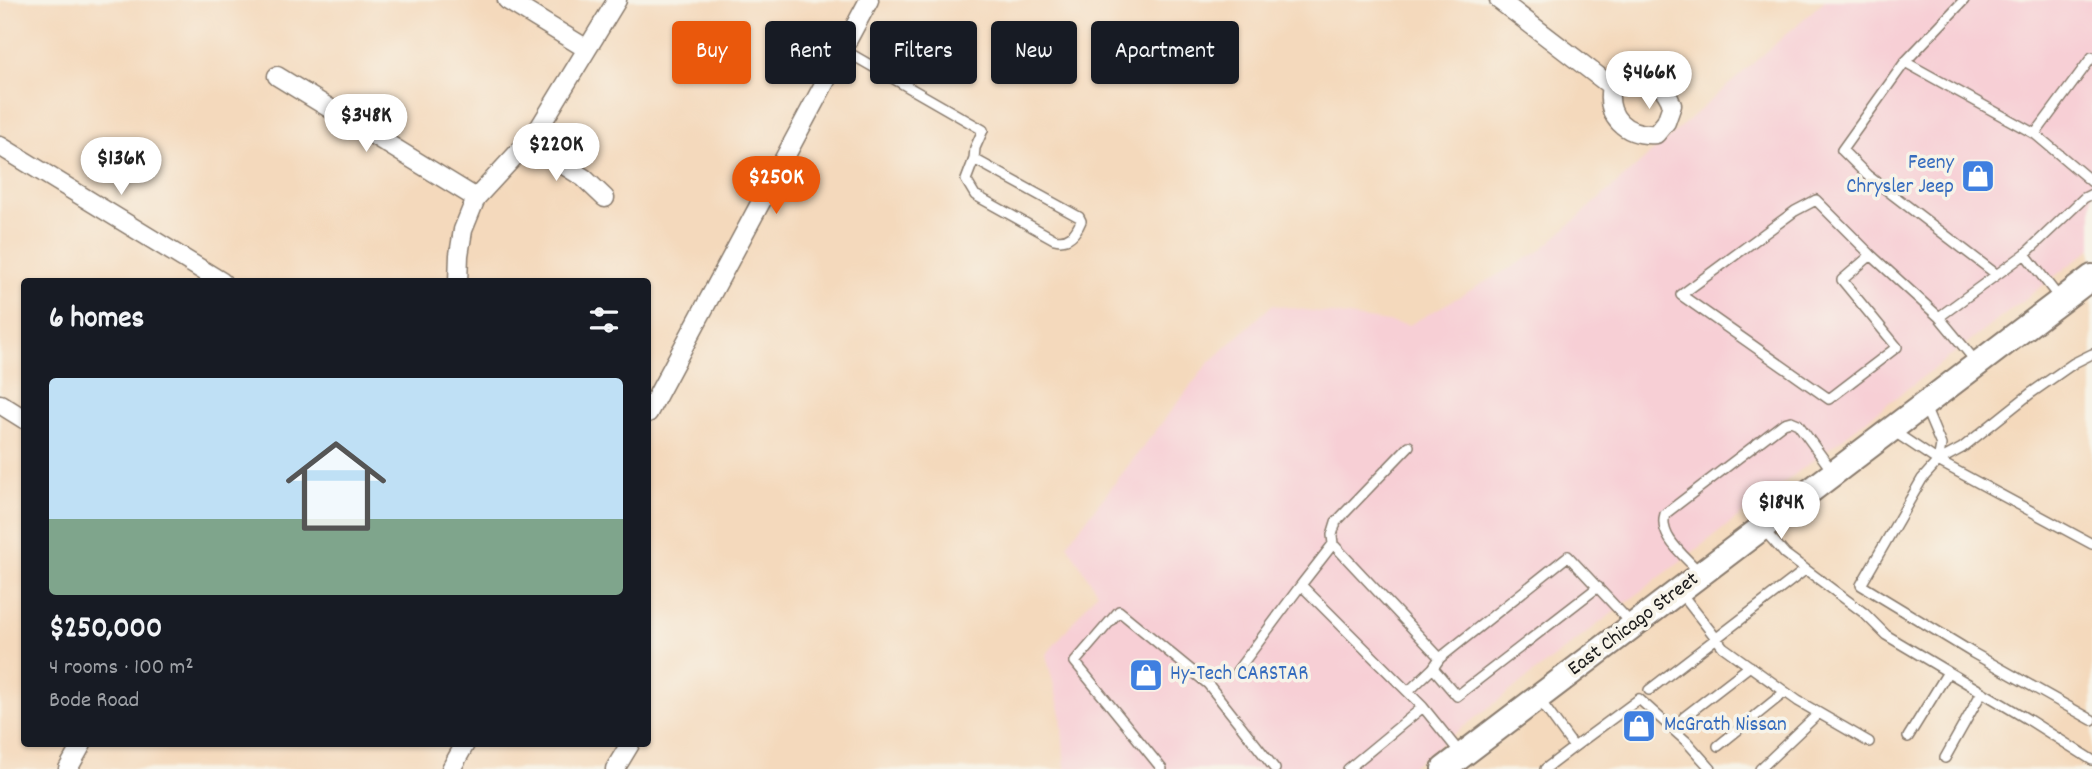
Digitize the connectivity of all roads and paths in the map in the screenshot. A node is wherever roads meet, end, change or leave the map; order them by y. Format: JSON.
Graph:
{"nodes":[{"id":1,"x":507,"y":0,"type":"edge"},
{"id":2,"x":617,"y":0,"type":"edge"},
{"id":3,"x":869,"y":0,"type":"edge"},
{"id":4,"x":1499,"y":0,"type":"edge"},
{"id":5,"x":1964,"y":0,"type":"edge"},
{"id":6,"x":856,"y":24,"type":"edge"},
{"id":7,"x":587,"y":49,"type":"junction"},
{"id":8,"x":2092,"y":57,"type":"edge"},
{"id":9,"x":856,"y":58,"type":"edge"},
{"id":10,"x":1905,"y":62,"type":"junction"},
{"id":11,"x":277,"y":76,"type":"dead end"},
{"id":12,"x":824,"y":84,"type":"edge"},
{"id":13,"x":1611,"y":86,"type":"dead end"},
{"id":14,"x":2035,"y":134,"type":"junction"},
{"id":15,"x":529,"y":143,"type":"junction"},
{"id":16,"x":0,"y":146,"type":"edge"},
{"id":17,"x":974,"y":159,"type":"junction"},
{"id":18,"x":2092,"y":182,"type":"edge"},
{"id":19,"x":2092,"y":194,"type":"edge"},
{"id":20,"x":476,"y":198,"type":"junction"},
{"id":21,"x":605,"y":198,"type":"dead end"},
{"id":22,"x":2025,"y":254,"type":"junction"},
{"id":23,"x":1871,"y":255,"type":"junction"},
{"id":24,"x":1996,"y":274,"type":"junction"},
{"id":25,"x":2092,"y":277,"type":"edge"},
{"id":26,"x":215,"y":278,"type":"edge"},
{"id":27,"x":458,"y":278,"type":"edge"},
{"id":28,"x":2061,"y":301,"type":"junction"},
{"id":29,"x":1939,"y":317,"type":"junction"},
{"id":30,"x":2092,"y":355,"type":"edge"},
{"id":31,"x":1978,"y":364,"type":"junction"},
{"id":32,"x":0,"y":404,"type":"edge"},
{"id":33,"x":1924,"y":404,"type":"junction"},
{"id":34,"x":651,"y":406,"type":"edge"},
{"id":35,"x":21,"y":417,"type":"edge"},
{"id":36,"x":1891,"y":429,"type":"junction"},
{"id":37,"x":1409,"y":446,"type":"dead end"},
{"id":38,"x":1938,"y":461,"type":"junction"},
{"id":39,"x":1833,"y":473,"type":"junction"},
{"id":40,"x":1762,"y":528,"type":"junction"},
{"id":41,"x":1333,"y":544,"type":"junction"},
{"id":42,"x":2092,"y":544,"type":"edge"},
{"id":43,"x":1805,"y":570,"type":"junction"},
{"id":44,"x":1701,"y":574,"type":"junction"},
{"id":45,"x":1301,"y":585,"type":"junction"},
{"id":46,"x":1598,"y":587,"type":"junction"},
{"id":47,"x":1678,"y":590,"type":"junction"},
{"id":48,"x":1634,"y":626,"type":"junction"},
{"id":49,"x":1716,"y":639,"type":"junction"},
{"id":50,"x":1440,"y":658,"type":"junction"},
{"id":51,"x":1750,"y":666,"type":"junction"},
{"id":52,"x":1433,"y":667,"type":"junction"},
{"id":53,"x":1237,"y":671,"type":"dead end"},
{"id":54,"x":1948,"y":672,"type":"junction"},
{"id":55,"x":1649,"y":690,"type":"dead end"},
{"id":56,"x":1408,"y":692,"type":"junction"},
{"id":57,"x":1785,"y":692,"type":"junction"},
{"id":58,"x":1982,"y":692,"type":"junction"},
{"id":59,"x":1538,"y":698,"type":"junction"},
{"id":60,"x":1423,"y":708,"type":"junction"},
{"id":61,"x":1819,"y":713,"type":"junction"},
{"id":62,"x":1684,"y":717,"type":"dead end"},
{"id":63,"x":2092,"y":720,"type":"edge"},
{"id":64,"x":1908,"y":737,"type":"dead end"},
{"id":65,"x":1869,"y":742,"type":"dead end"},
{"id":66,"x":1718,"y":746,"type":"dead end"},
{"id":67,"x":80,"y":747,"type":"edge"},
{"id":68,"x":463,"y":747,"type":"edge"},
{"id":69,"x":628,"y":747,"type":"edge"},
{"id":70,"x":1574,"y":747,"type":"junction"},
{"id":71,"x":1945,"y":758,"type":"dead end"},
{"id":72,"x":2092,"y":760,"type":"edge"},
{"id":73,"x":1453,"y":762,"type":"edge"},
{"id":74,"x":68,"y":769,"type":"edge"},
{"id":75,"x":451,"y":769,"type":"edge"},
{"id":76,"x":615,"y":769,"type":"edge"},
{"id":77,"x":1162,"y":769,"type":"edge"},
{"id":78,"x":1275,"y":769,"type":"edge"},
{"id":79,"x":1348,"y":769,"type":"edge"},
{"id":80,"x":1545,"y":769,"type":"edge"},
{"id":81,"x":1711,"y":769,"type":"edge"},
{"id":82,"x":1760,"y":769,"type":"edge"}],
"edges":[{"from":1,"to":7,"type":"street"},
{"from":2,"to":7,"type":"street"},
{"from":3,"to":6,"type":"street"},
{"from":4,"to":13,"type":"street"},
{"from":5,"to":10,"type":"lane"},
{"from":7,"to":15,"type":"street"},
{"from":8,"to":14,"type":"lane"},
{"from":9,"to":17,"type":"lane"},
{"from":10,"to":14,"type":"lane"},
{"from":10,"to":24,"type":"lane"},
{"from":11,"to":20,"type":"street"},
{"from":12,"to":34,"type":"street"},
{"from":14,"to":18,"type":"lane"},
{"from":15,"to":20,"type":"street"},
{"from":15,"to":21,"type":"street"},
{"from":16,"to":26,"type":"street"},
{"from":17,"to":17,"type":"lane"},
{"from":19,"to":22,"type":"lane"},
{"from":20,"to":27,"type":"street"},
{"from":22,"to":24,"type":"lane"},
{"from":22,"to":28,"type":"lane"},
{"from":23,"to":23,"type":"lane"},
{"from":23,"to":29,"type":"lane"},
{"from":24,"to":29,"type":"lane"},
{"from":25,"to":28,"type":"main road","name":"East Chicago Street"},
{"from":28,"to":31,"type":"main road","name":"East Chicago Street"},
{"from":29,"to":31,"type":"lane"},
{"from":30,"to":38,"type":"lane"},
{"from":31,"to":33,"type":"main road","name":"East Chicago Street"},
{"from":32,"to":35,"type":"street"},
{"from":33,"to":36,"type":"main road","name":"East Chicago Street"},
{"from":33,"to":38,"type":"lane"},
{"from":36,"to":38,"type":"lane"},
{"from":36,"to":39,"type":"main road","name":"East Chicago Street"},
{"from":37,"to":41,"type":"lane"},
{"from":38,"to":42,"type":"lane"},
{"from":38,"to":63,"type":"lane"},
{"from":39,"to":40,"type":"main road","name":"East Chicago Street"},
{"from":39,"to":44,"type":"lane"},
{"from":40,"to":43,"type":"lane"},
{"from":40,"to":44,"type":"main road","name":"East Chicago Street"},
{"from":41,"to":45,"type":"lane"},
{"from":41,"to":50,"type":"lane"},
{"from":43,"to":49,"type":"lane"},
{"from":43,"to":54,"type":"lane"},
{"from":44,"to":47,"type":"main road","name":"East Chicago Street"},
{"from":45,"to":53,"type":"lane"},
{"from":45,"to":56,"type":"lane"},
{"from":46,"to":48,"type":"lane"},
{"from":46,"to":50,"type":"lane"},
{"from":46,"to":52,"type":"lane"},
{"from":47,"to":48,"type":"main road","name":"East Chicago Street"},
{"from":47,"to":49,"type":"lane"},
{"from":48,"to":59,"type":"main road","name":"East Chicago Street"},
{"from":49,"to":51,"type":"lane"},
{"from":49,"to":55,"type":"lane"},
{"from":50,"to":52,"type":"lane"},
{"from":51,"to":57,"type":"lane"},
{"from":51,"to":62,"type":"lane"},
{"from":52,"to":56,"type":"lane"},
{"from":54,"to":58,"type":"lane"},
{"from":54,"to":64,"type":"lane"},
{"from":56,"to":60,"type":"lane"},
{"from":57,"to":61,"type":"lane"},
{"from":57,"to":66,"type":"lane"},
{"from":58,"to":71,"type":"lane"},
{"from":58,"to":72,"type":"lane"},
{"from":59,"to":70,"type":"lane"},
{"from":59,"to":73,"type":"main road","name":"East Chicago Street"},
{"from":60,"to":73,"type":"lane"},
{"from":60,"to":79,"type":"lane"},
{"from":61,"to":65,"type":"lane"},
{"from":61,"to":82,"type":"lane"},
{"from":67,"to":74,"type":"street"},
{"from":68,"to":75,"type":"street"},
{"from":69,"to":76,"type":"street"},
{"from":70,"to":80,"type":"lane"},
{"from":70,"to":81,"type":"lane"},
{"from":77,"to":78,"type":"lane"}]}
